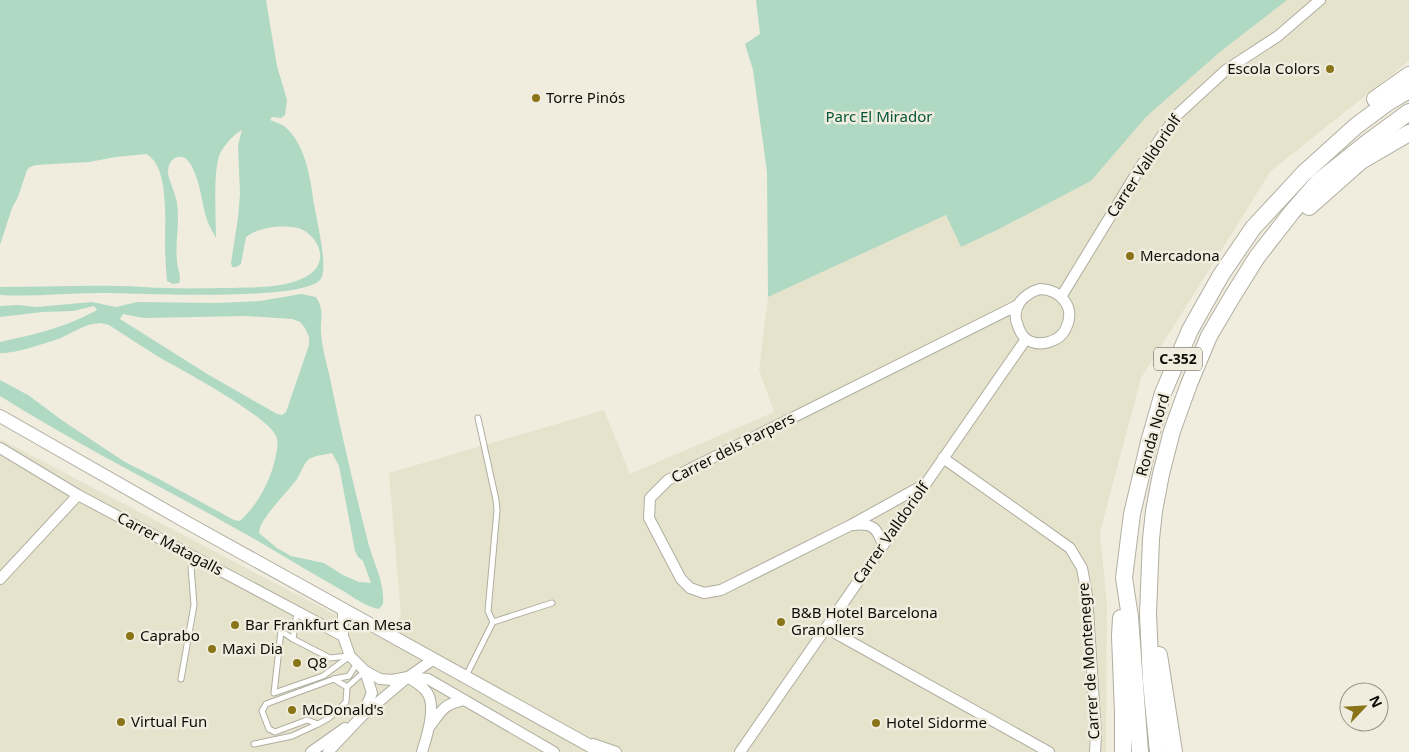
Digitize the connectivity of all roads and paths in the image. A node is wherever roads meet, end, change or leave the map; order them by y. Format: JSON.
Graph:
{"nodes":[{"id":1,"x":1320,"y":0,"type":"edge"},
{"id":2,"x":1409,"y":75,"type":"edge"},
{"id":3,"x":1409,"y":90,"type":"edge"},
{"id":4,"x":1409,"y":112,"type":"edge"},
{"id":5,"x":1409,"y":133,"type":"edge"},
{"id":6,"x":1304,"y":173,"type":"junction"},
{"id":7,"x":1292,"y":212,"type":"junction"},
{"id":8,"x":1061,"y":297,"type":"junction"},
{"id":9,"x":1018,"y":305,"type":"junction"},
{"id":10,"x":1026,"y":339,"type":"junction"},
{"id":11,"x":0,"y":416,"type":"edge"},
{"id":12,"x":478,"y":418,"type":"dead end"},
{"id":13,"x":0,"y":449,"type":"edge"},
{"id":14,"x":943,"y":458,"type":"junction"},
{"id":15,"x":925,"y":484,"type":"junction"},
{"id":16,"x":78,"y":495,"type":"junction"},
{"id":17,"x":851,"y":525,"type":"junction"},
{"id":18,"x":883,"y":545,"type":"junction"},
{"id":19,"x":197,"y":558,"type":"junction"},
{"id":20,"x":1124,"y":578,"type":"junction"},
{"id":21,"x":0,"y":579,"type":"edge"},
{"id":22,"x":552,"y":603,"type":"dead end"},
{"id":23,"x":343,"y":609,"type":"junction"},
{"id":24,"x":297,"y":612,"type":"junction"},
{"id":25,"x":1148,"y":614,"type":"junction"},
{"id":26,"x":493,"y":622,"type":"junction"},
{"id":27,"x":826,"y":628,"type":"junction"},
{"id":28,"x":343,"y":636,"type":"junction"},
{"id":29,"x":293,"y":639,"type":"junction"},
{"id":30,"x":354,"y":659,"type":"junction"},
{"id":31,"x":434,"y":659,"type":"junction"},
{"id":32,"x":365,"y":671,"type":"junction"},
{"id":33,"x":408,"y":677,"type":"junction"},
{"id":34,"x":466,"y":677,"type":"junction"},
{"id":35,"x":181,"y":679,"type":"dead end"},
{"id":36,"x":334,"y":679,"type":"junction"},
{"id":37,"x":348,"y":687,"type":"junction"},
{"id":38,"x":464,"y":700,"type":"junction"},
{"id":39,"x":362,"y":716,"type":"junction"},
{"id":40,"x":318,"y":724,"type":"junction"},
{"id":41,"x":429,"y":727,"type":"junction"},
{"id":42,"x":573,"y":737,"type":"junction"},
{"id":43,"x":254,"y":744,"type":"dead end"},
{"id":44,"x":311,"y":752,"type":"edge"},
{"id":45,"x":328,"y":752,"type":"edge"},
{"id":46,"x":422,"y":752,"type":"edge"},
{"id":47,"x":554,"y":752,"type":"edge"},
{"id":48,"x":601,"y":752,"type":"edge"},
{"id":49,"x":616,"y":752,"type":"edge"},
{"id":50,"x":740,"y":752,"type":"edge"},
{"id":51,"x":1049,"y":752,"type":"edge"},
{"id":52,"x":1095,"y":752,"type":"edge"},
{"id":53,"x":1123,"y":752,"type":"edge"},
{"id":54,"x":1140,"y":752,"type":"edge"},
{"id":55,"x":1158,"y":752,"type":"edge"},
{"id":56,"x":1174,"y":752,"type":"edge"}],
"edges":[{"from":1,"to":8,"type":"street","name":"Carrer Valldoriolf"},
{"from":2,"to":6,"type":"highway"},
{"from":3,"to":6,"type":"highway","name":"Ronda Nord","number":"C-352"},
{"from":4,"to":7,"type":"highway","name":"Ronda Nord","number":"C-352"},
{"from":5,"to":7,"type":"highway"},
{"from":6,"to":20,"type":"highway","name":"Ronda Nord","number":"C-352"},
{"from":7,"to":25,"type":"highway","name":"Ronda Nord","number":"C-352"},
{"from":8,"to":9,"type":"street"},
{"from":8,"to":10,"type":"street"},
{"from":9,"to":10,"type":"street"},
{"from":9,"to":17,"type":"street","name":"Carrer dels Parpers"},
{"from":10,"to":14,"type":"street","name":"Carrer Valldoriolf"},
{"from":11,"to":23,"type":"street"},
{"from":12,"to":26,"type":"lane"},
{"from":13,"to":16,"type":"street","name":"Carrer Matagalls"},
{"from":14,"to":15,"type":"street","name":"Carrer Valldoriolf"},
{"from":14,"to":52,"type":"street","name":"Carrer de Montenegre"},
{"from":15,"to":17,"type":"street","name":"Carrer dels Parpers"},
{"from":15,"to":18,"type":"street","name":"Carrer Valldoriolf"},
{"from":16,"to":19,"type":"street","name":"Carrer Matagalls"},
{"from":16,"to":21,"type":"street"},
{"from":17,"to":18,"type":"street"},
{"from":18,"to":27,"type":"street","name":"Carrer Valldoriolf"},
{"from":19,"to":24,"type":"street","name":"Carrer Matagalls"},
{"from":19,"to":35,"type":"lane"},
{"from":20,"to":53,"type":"highway"},
{"from":20,"to":54,"type":"highway","name":"Ronda Nord","number":"C-352"},
{"from":22,"to":26,"type":"lane"},
{"from":23,"to":28,"type":"street"},
{"from":23,"to":31,"type":"street"},
{"from":24,"to":28,"type":"street","name":"Carrer Matagalls"},
{"from":24,"to":29,"type":"lane"},
{"from":25,"to":55,"type":"highway","name":"Ronda Nord","number":"C-352"},
{"from":25,"to":56,"type":"highway"},
{"from":26,"to":34,"type":"lane"},
{"from":27,"to":50,"type":"street","name":"Carrer Valldoriolf"},
{"from":27,"to":51,"type":"street"},
{"from":28,"to":30,"type":"street"},
{"from":29,"to":30,"type":"lane"},
{"from":29,"to":30,"type":"lane"},
{"from":30,"to":32,"type":"street"},
{"from":30,"to":36,"type":"lane"},
{"from":31,"to":33,"type":"street"},
{"from":31,"to":34,"type":"street"},
{"from":32,"to":33,"type":"street"},
{"from":32,"to":37,"type":"lane"},
{"from":32,"to":39,"type":"street"},
{"from":33,"to":38,"type":"street"},
{"from":33,"to":39,"type":"street"},
{"from":33,"to":41,"type":"street"},
{"from":34,"to":42,"type":"street"},
{"from":36,"to":37,"type":"lane"},
{"from":36,"to":40,"type":"lane"},
{"from":37,"to":40,"type":"lane"},
{"from":38,"to":41,"type":"street"},
{"from":38,"to":47,"type":"street"},
{"from":39,"to":44,"type":"street"},
{"from":39,"to":45,"type":"street"},
{"from":40,"to":43,"type":"lane"},
{"from":41,"to":46,"type":"street"},
{"from":42,"to":48,"type":"street"},
{"from":42,"to":49,"type":"street"}]}
